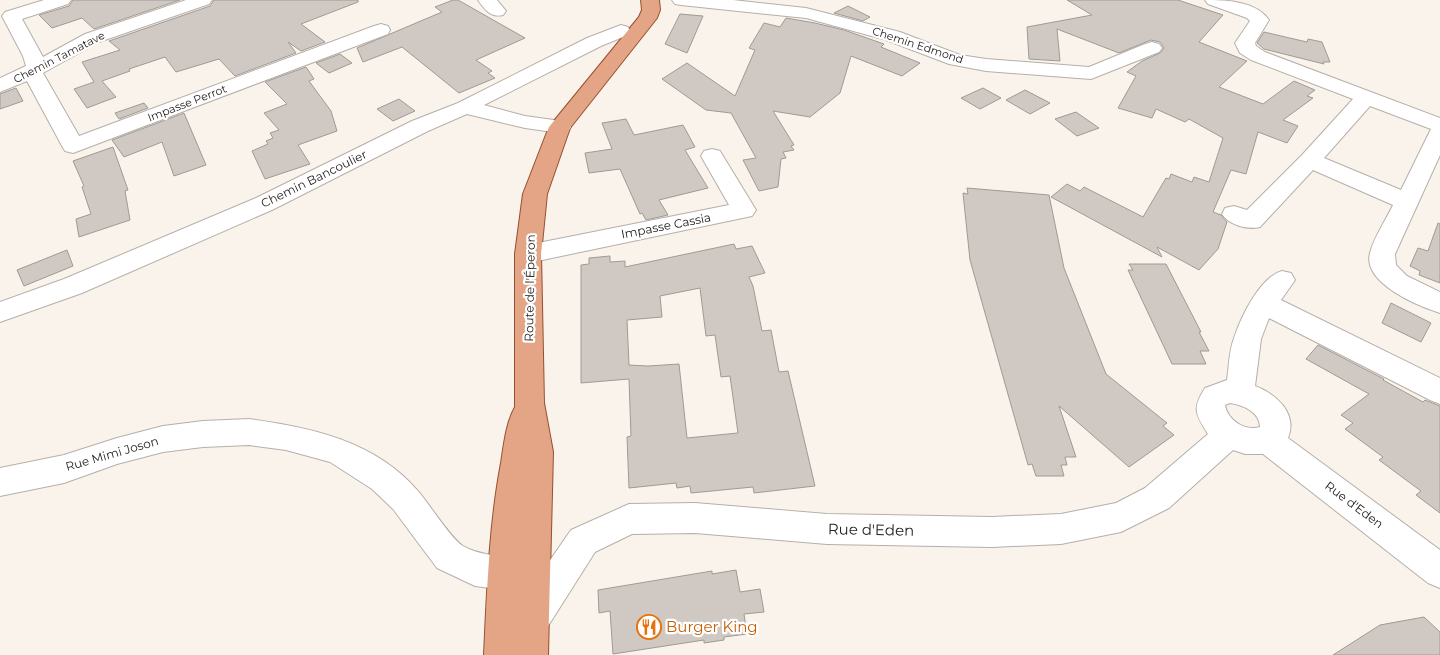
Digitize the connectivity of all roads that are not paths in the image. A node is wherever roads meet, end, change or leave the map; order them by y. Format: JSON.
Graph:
{"nodes":[{"id":1,"x":62,"y":0,"type":"edge"},
{"id":2,"x":203,"y":0,"type":"edge"},
{"id":3,"x":650,"y":0,"type":"edge"},
{"id":4,"x":681,"y":0,"type":"edge"},
{"id":5,"x":1214,"y":0,"type":"edge"},
{"id":6,"x":381,"y":30,"type":"dead end"},
{"id":7,"x":621,"y":31,"type":"dead end"},
{"id":8,"x":1152,"y":48,"type":"dead end"},
{"id":9,"x":34,"y":70,"type":"junction"},
{"id":10,"x":0,"y":86,"type":"edge"},
{"id":11,"x":1367,"y":96,"type":"junction"},
{"id":12,"x":465,"y":107,"type":"junction"},
{"id":13,"x":1440,"y":125,"type":"edge"},
{"id":14,"x":560,"y":127,"type":"junction"},
{"id":15,"x":1440,"y":131,"type":"edge"},
{"id":16,"x":712,"y":156,"type":"dead end"},
{"id":17,"x":1310,"y":160,"type":"junction"},
{"id":18,"x":1408,"y":202,"type":"junction"},
{"id":19,"x":1234,"y":214,"type":"dead end"},
{"id":20,"x":528,"y":254,"type":"junction"},
{"id":21,"x":1282,"y":280,"type":"dead end"},
{"id":22,"x":1264,"y":303,"type":"junction"},
{"id":23,"x":1440,"y":303,"type":"edge"},
{"id":24,"x":0,"y":312,"type":"edge"},
{"id":25,"x":1240,"y":392,"type":"junction"},
{"id":26,"x":1440,"y":392,"type":"edge"},
{"id":27,"x":529,"y":403,"type":"junction"},
{"id":28,"x":1229,"y":434,"type":"junction"},
{"id":29,"x":1268,"y":440,"type":"junction"},
{"id":30,"x":0,"y":482,"type":"edge"},
{"id":31,"x":1440,"y":571,"type":"edge"},
{"id":32,"x":505,"y":573,"type":"junction"},
{"id":33,"x":530,"y":621,"type":"junction"},
{"id":34,"x":503,"y":655,"type":"edge"},
{"id":35,"x":517,"y":655,"type":"edge"},
{"id":36,"x":529,"y":655,"type":"edge"}],
"edges":[{"from":1,"to":9,"type":"street"},
{"from":2,"to":9,"type":"street","name":"Chemin Tamatave"},
{"from":3,"to":14,"type":"main road","name":"Route de l'Éperon"},
{"from":4,"to":8,"type":"street","name":"Chemin Edmond"},
{"from":5,"to":11,"type":"street"},
{"from":6,"to":9,"type":"street","name":"Impasse Perrot"},
{"from":7,"to":12,"type":"street","name":"Chemin Bancoulier"},
{"from":9,"to":10,"type":"street","name":"Chemin Tamatave"},
{"from":11,"to":13,"type":"street"},
{"from":11,"to":17,"type":"street"},
{"from":12,"to":14,"type":"street"},
{"from":12,"to":24,"type":"street","name":"Chemin Bancoulier"},
{"from":14,"to":20,"type":"main road","name":"Route de l'Éperon"},
{"from":15,"to":18,"type":"street"},
{"from":16,"to":20,"type":"street","name":"Impasse Cassia"},
{"from":17,"to":18,"type":"street"},
{"from":17,"to":19,"type":"street"},
{"from":18,"to":23,"type":"street"},
{"from":20,"to":27,"type":"main road","name":"Route de l'Éperon"},
{"from":21,"to":22,"type":"street"},
{"from":22,"to":25,"type":"street"},
{"from":22,"to":26,"type":"street"},
{"from":25,"to":28,"type":"street"},
{"from":25,"to":29,"type":"street"},
{"from":27,"to":32,"type":"main road","name":"Route de l'Éperon"},
{"from":27,"to":33,"type":"main road","name":"Route de l'Éperon"},
{"from":28,"to":29,"type":"street"},
{"from":28,"to":33,"type":"street","name":"Rue d'Eden"},
{"from":29,"to":31,"type":"street","name":"Rue d'Eden"},
{"from":30,"to":32,"type":"street","name":"Rue Mimi Joson"},
{"from":32,"to":34,"type":"main road","name":"Route de l'Éperon"},
{"from":32,"to":35,"type":"main road"},
{"from":33,"to":36,"type":"main road","name":"Route de l'Éperon"}]}
